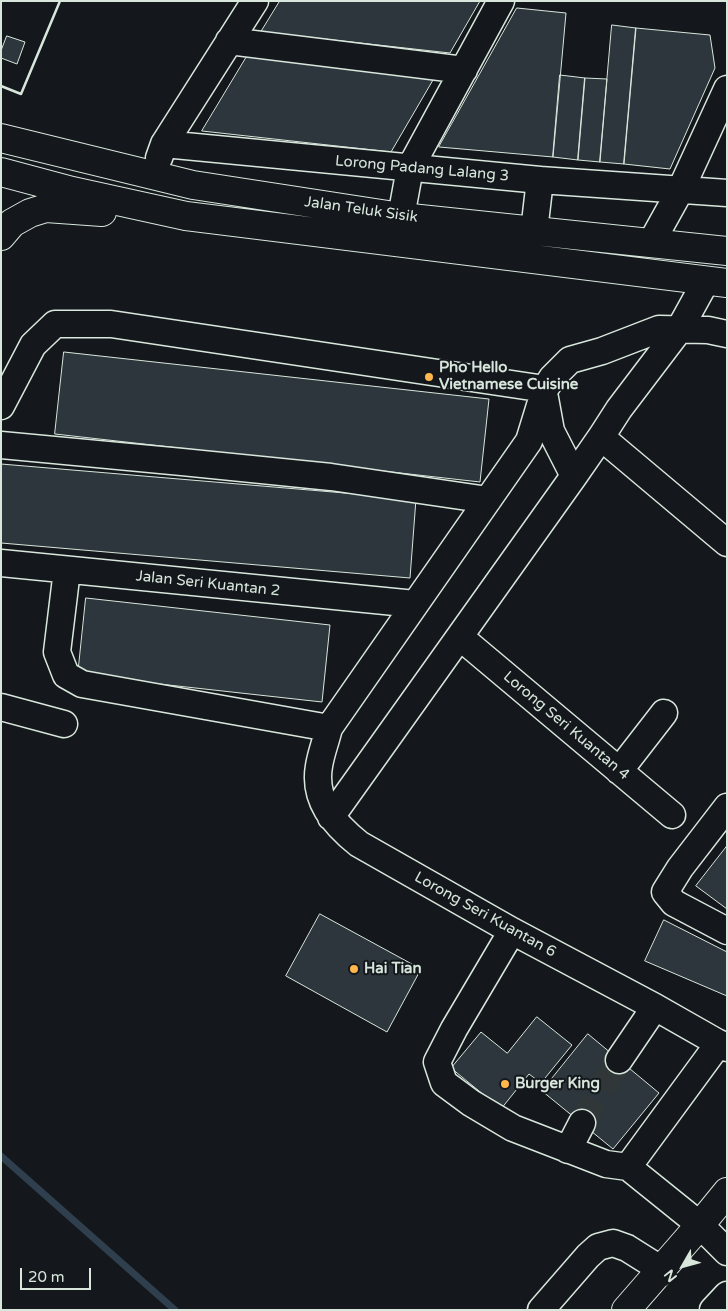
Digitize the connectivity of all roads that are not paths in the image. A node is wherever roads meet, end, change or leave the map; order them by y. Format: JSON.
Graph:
{"nodes":[{"id":1,"x":255,"y":1,"type":"edge"},
{"id":2,"x":501,"y":1,"type":"edge"},
{"id":3,"x":229,"y":41,"type":"junction"},
{"id":4,"x":464,"y":70,"type":"junction"},
{"id":5,"x":727,"y":89,"type":"edge"},
{"id":6,"x":1,"y":138,"type":"edge"},
{"id":7,"x":164,"y":144,"type":"junction"},
{"id":8,"x":410,"y":168,"type":"junction"},
{"id":9,"x":1,"y":172,"type":"edge"},
{"id":10,"x":152,"y":175,"type":"junction"},
{"id":11,"x":540,"y":180,"type":"junction"},
{"id":12,"x":680,"y":189,"type":"junction"},
{"id":13,"x":727,"y":193,"type":"edge"},
{"id":14,"x":186,"y":216,"type":"junction"},
{"id":15,"x":401,"y":217,"type":"junction"},
{"id":16,"x":534,"y":231,"type":"junction"},
{"id":17,"x":1,"y":236,"type":"edge"},
{"id":18,"x":651,"y":243,"type":"junction"},
{"id":19,"x":727,"y":251,"type":"edge"},
{"id":20,"x":717,"y":282,"type":"edge"},
{"id":21,"x":679,"y":330,"type":"junction"},
{"id":22,"x":727,"y":334,"type":"edge"},
{"id":23,"x":545,"y":389,"type":"junction"},
{"id":24,"x":1,"y":406,"type":"edge"},
{"id":25,"x":601,"y":437,"type":"junction"},
{"id":26,"x":1,"y":445,"type":"edge"},
{"id":27,"x":574,"y":476,"type":"junction"},
{"id":28,"x":488,"y":500,"type":"junction"},
{"id":29,"x":727,"y":543,"type":"edge"},
{"id":30,"x":1,"y":563,"type":"edge"},
{"id":31,"x":67,"y":570,"type":"junction"},
{"id":32,"x":415,"y":604,"type":"junction"},
{"id":33,"x":460,"y":637,"type":"junction"},
{"id":34,"x":1,"y":707,"type":"edge"},
{"id":35,"x":664,"y":713,"type":"dead end"},
{"id":36,"x":64,"y":724,"type":"dead end"},
{"id":37,"x":329,"y":728,"type":"junction"},
{"id":38,"x":619,"y":771,"type":"junction"},
{"id":39,"x":727,"y":807,"type":"edge"},
{"id":40,"x":672,"y":814,"type":"dead end"},
{"id":41,"x":331,"y":817,"type":"junction"},
{"id":42,"x":512,"y":931,"type":"junction"},
{"id":43,"x":727,"y":931,"type":"edge"},
{"id":44,"x":655,"y":1007,"type":"junction"},
{"id":45,"x":723,"y":1046,"type":"edge"},
{"id":46,"x":619,"y":1060,"type":"tunnel mouth"},
{"id":47,"x":582,"y":1124,"type":"tunnel mouth"},
{"id":48,"x":568,"y":1150,"type":"junction"},
{"id":49,"x":628,"y":1167,"type":"junction"},
{"id":50,"x":725,"y":1198,"type":"edge"},
{"id":51,"x":700,"y":1225,"type":"junction"},
{"id":52,"x":727,"y":1252,"type":"edge"},
{"id":53,"x":662,"y":1270,"type":"junction"},
{"id":54,"x":727,"y":1295,"type":"edge"},
{"id":55,"x":541,"y":1310,"type":"edge"},
{"id":56,"x":626,"y":1310,"type":"edge"},
{"id":57,"x":713,"y":1310,"type":"edge"}],
"edges":[{"from":1,"to":3,"type":"street"},
{"from":2,"to":4,"type":"street"},
{"from":3,"to":4,"type":"street"},
{"from":3,"to":7,"type":"street"},
{"from":4,"to":8,"type":"street"},
{"from":5,"to":12,"type":"street"},
{"from":6,"to":10,"type":"main road","name":"Jalan Teluk Sisik"},
{"from":7,"to":8,"type":"street","name":"Lorong Padang Lalang 3"},
{"from":7,"to":10,"type":"street"},
{"from":8,"to":11,"type":"street","name":"Lorong Padang Lalang 3"},
{"from":8,"to":15,"type":"street"},
{"from":9,"to":14,"type":"main road","name":"Jalan Teluk Sisik"},
{"from":10,"to":15,"type":"main road","name":"Jalan Teluk Sisik"},
{"from":11,"to":12,"type":"street","name":"Lorong Padang Lalang 3"},
{"from":11,"to":16,"type":"street"},
{"from":12,"to":13,"type":"street","name":"Lorong Padang Lalang 3"},
{"from":12,"to":18,"type":"street"},
{"from":14,"to":17,"type":"main road"},
{"from":14,"to":20,"type":"main road","name":"Jalan Teluk Sisik"},
{"from":15,"to":16,"type":"main road","name":"Jalan Teluk Sisik"},
{"from":16,"to":18,"type":"main road","name":"Jalan Teluk Sisik"},
{"from":18,"to":19,"type":"main road","name":"Jalan Teluk Sisik"},
{"from":20,"to":21,"type":"street"},
{"from":21,"to":22,"type":"street"},
{"from":21,"to":23,"type":"street"},
{"from":21,"to":25,"type":"street"},
{"from":23,"to":24,"type":"street"},
{"from":23,"to":27,"type":"street"},
{"from":23,"to":28,"type":"street"},
{"from":25,"to":27,"type":"street"},
{"from":25,"to":29,"type":"street"},
{"from":26,"to":28,"type":"street"},
{"from":27,"to":33,"type":"street"},
{"from":28,"to":32,"type":"street"},
{"from":30,"to":31,"type":"street","name":"Jalan Seri Kuantan 2"},
{"from":31,"to":32,"type":"street","name":"Jalan Seri Kuantan 2"},
{"from":31,"to":37,"type":"street"},
{"from":32,"to":37,"type":"street"},
{"from":33,"to":38,"type":"street","name":"Lorong Seri Kuantan 4"},
{"from":33,"to":41,"type":"street"},
{"from":34,"to":36,"type":"street"},
{"from":35,"to":38,"type":"street"},
{"from":37,"to":41,"type":"street","name":"Lorong Seri Kuantan 6"},
{"from":38,"to":40,"type":"street","name":"Lorong Seri Kuantan 4"},
{"from":39,"to":43,"type":"street"},
{"from":41,"to":42,"type":"street","name":"Lorong Seri Kuantan 6"},
{"from":42,"to":44,"type":"street","name":"Lorong Seri Kuantan 6"},
{"from":42,"to":48,"type":"street"},
{"from":44,"to":45,"type":"street","name":"Lorong Seri Kuantan 6"},
{"from":44,"to":46,"type":"street"},
{"from":45,"to":49,"type":"street"},
{"from":47,"to":48,"type":"street"},
{"from":48,"to":49,"type":"street"},
{"from":49,"to":51,"type":"street"},
{"from":50,"to":51,"type":"main road"},
{"from":51,"to":52,"type":"street"},
{"from":51,"to":53,"type":"main road"},
{"from":53,"to":55,"type":"street"},
{"from":53,"to":56,"type":"main road"},
{"from":54,"to":57,"type":"street"}]}
